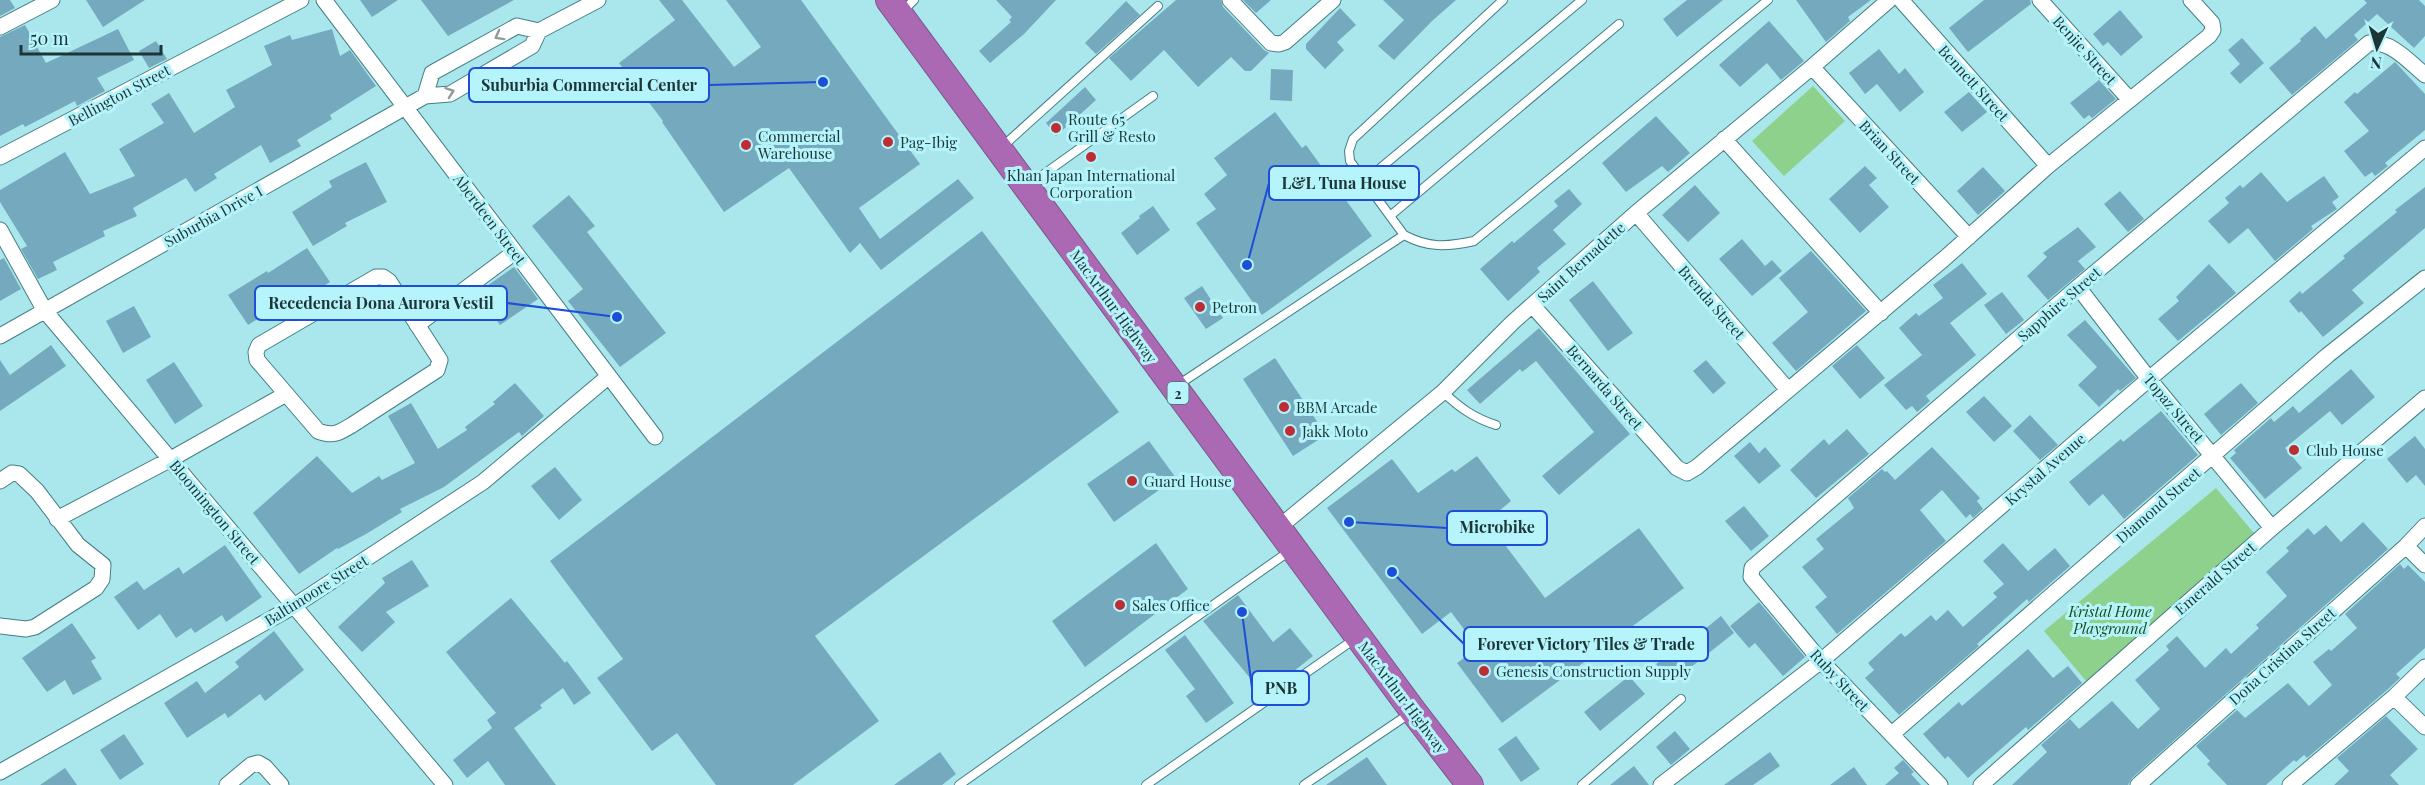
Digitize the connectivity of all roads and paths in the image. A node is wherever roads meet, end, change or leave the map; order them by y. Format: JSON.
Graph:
{"nodes":[{"id":1,"x":52,"y":0,"type":"edge"},
{"id":2,"x":302,"y":0,"type":"edge"},
{"id":3,"x":324,"y":0,"type":"edge"},
{"id":4,"x":598,"y":0,"type":"edge"},
{"id":5,"x":1230,"y":0,"type":"edge"},
{"id":6,"x":1333,"y":0,"type":"edge"},
{"id":7,"x":1503,"y":0,"type":"edge"},
{"id":8,"x":1582,"y":0,"type":"edge"},
{"id":9,"x":1768,"y":0,"type":"edge"},
{"id":10,"x":1889,"y":0,"type":"edge"},
{"id":11,"x":1901,"y":0,"type":"edge"},
{"id":12,"x":2040,"y":0,"type":"edge"},
{"id":13,"x":2191,"y":0,"type":"edge"},
{"id":14,"x":901,"y":5,"type":"edge"},
{"id":15,"x":1158,"y":6,"type":"dead end"},
{"id":16,"x":1619,"y":24,"type":"dead end"},
{"id":17,"x":0,"y":27,"type":"edge"},
{"id":18,"x":539,"y":31,"type":"junction"},
{"id":19,"x":1812,"y":67,"type":"junction"},
{"id":20,"x":2425,"y":75,"type":"edge"},
{"id":21,"x":425,"y":96,"type":"junction"},
{"id":22,"x":1153,"y":96,"type":"dead end"},
{"id":23,"x":2130,"y":100,"type":"junction"},
{"id":24,"x":406,"y":108,"type":"junction"},
{"id":25,"x":1724,"y":139,"type":"junction"},
{"id":26,"x":2425,"y":148,"type":"edge"},
{"id":27,"x":999,"y":150,"type":"junction"},
{"id":28,"x":0,"y":157,"type":"edge"},
{"id":29,"x":2048,"y":166,"type":"junction"},
{"id":30,"x":1366,"y":180,"type":"junction"},
{"id":31,"x":1026,"y":187,"type":"junction"},
{"id":32,"x":1636,"y":213,"type":"junction"},
{"id":33,"x":1390,"y":216,"type":"junction"},
{"id":34,"x":0,"y":230,"type":"edge"},
{"id":35,"x":1404,"y":235,"type":"junction"},
{"id":36,"x":1969,"y":237,"type":"junction"},
{"id":37,"x":515,"y":252,"type":"junction"},
{"id":38,"x":2425,"y":278,"type":"edge"},
{"id":39,"x":2078,"y":287,"type":"junction"},
{"id":40,"x":1533,"y":306,"type":"junction"},
{"id":41,"x":45,"y":311,"type":"junction"},
{"id":42,"x":1881,"y":313,"type":"junction"},
{"id":43,"x":417,"y":325,"type":"junction"},
{"id":44,"x":0,"y":336,"type":"edge"},
{"id":45,"x":609,"y":376,"type":"junction"},
{"id":46,"x":2149,"y":379,"type":"junction"},
{"id":47,"x":1174,"y":388,"type":"junction"},
{"id":48,"x":1788,"y":390,"type":"junction"},
{"id":49,"x":1443,"y":392,"type":"junction"},
{"id":50,"x":286,"y":394,"type":"junction"},
{"id":51,"x":2425,"y":398,"type":"edge"},
{"id":52,"x":1496,"y":425,"type":"dead end"},
{"id":53,"x":656,"y":437,"type":"dead end"},
{"id":54,"x":2214,"y":456,"type":"junction"},
{"id":55,"x":171,"y":459,"type":"junction"},
{"id":56,"x":0,"y":481,"type":"edge"},
{"id":57,"x":57,"y":519,"type":"junction"},
{"id":58,"x":2425,"y":526,"type":"edge"},
{"id":59,"x":2272,"y":528,"type":"junction"},
{"id":60,"x":1285,"y":538,"type":"junction"},
{"id":61,"x":2406,"y":546,"type":"junction"},
{"id":62,"x":2425,"y":565,"type":"edge"},
{"id":63,"x":1752,"y":568,"type":"joint"},
{"id":64,"x":294,"y":606,"type":"junction"},
{"id":65,"x":0,"y":626,"type":"edge"},
{"id":66,"x":1358,"y":637,"type":"junction"},
{"id":67,"x":1821,"y":661,"type":"junction"},
{"id":68,"x":2425,"y":667,"type":"edge"},
{"id":69,"x":2394,"y":697,"type":"junction"},
{"id":70,"x":1682,"y":699,"type":"dead end"},
{"id":71,"x":1413,"y":711,"type":"junction"},
{"id":72,"x":2425,"y":727,"type":"edge"},
{"id":73,"x":1892,"y":734,"type":"junction"},
{"id":74,"x":0,"y":772,"type":"edge"},
{"id":75,"x":2302,"y":774,"type":"junction"},
{"id":76,"x":2143,"y":783,"type":"edge"},
{"id":77,"x":226,"y":785,"type":"edge"},
{"id":78,"x":281,"y":785,"type":"edge"},
{"id":79,"x":445,"y":785,"type":"edge"},
{"id":80,"x":959,"y":785,"type":"edge"},
{"id":81,"x":1146,"y":785,"type":"edge"},
{"id":82,"x":1304,"y":785,"type":"edge"},
{"id":83,"x":1470,"y":785,"type":"edge"},
{"id":84,"x":1582,"y":785,"type":"edge"},
{"id":85,"x":1661,"y":785,"type":"edge"},
{"id":86,"x":1940,"y":785,"type":"edge"},
{"id":87,"x":1981,"y":785,"type":"edge"},
{"id":88,"x":2290,"y":785,"type":"edge"},
{"id":89,"x":2313,"y":785,"type":"edge"}],
"edges":[{"from":1,"to":17,"type":"street"},
{"from":2,"to":28,"type":"street","name":"Bellington Street"},
{"from":3,"to":24,"type":"street","name":"Aberdeen Street"},
{"from":4,"to":18,"type":"street","name":"Suburbia Drive I"},
{"from":5,"to":6,"type":"street"},
{"from":7,"to":30,"type":"lane"},
{"from":8,"to":30,"type":"lane"},
{"from":9,"to":35,"type":"lane"},
{"from":10,"to":19,"type":"street","name":"Saint Bernadette"},
{"from":11,"to":29,"type":"street","name":"Bennett Street"},
{"from":12,"to":23,"type":"street","name":"Benjie Street"},
{"from":13,"to":23,"type":"street"},
{"from":14,"to":27,"type":"highway","name":"MacArthur Highway","number":"2"},
{"from":15,"to":27,"type":"lane"},
{"from":16,"to":33,"type":"lane"},
{"from":21,"to":18,"type":"street","name":"Suburbia Drive I","one_way":true},
{"from":18,"to":21,"type":"street","one_way":true},
{"from":19,"to":25,"type":"street","name":"Saint Bernadette"},
{"from":19,"to":36,"type":"street","name":"Brian Street"},
{"from":20,"to":39,"type":"street","name":"Sapphire Street"},
{"from":21,"to":24,"type":"street","name":"Suburbia Drive I"},
{"from":22,"to":31,"type":"lane"},
{"from":23,"to":29,"type":"street"},
{"from":24,"to":37,"type":"street","name":"Aberdeen Street"},
{"from":24,"to":41,"type":"street","name":"Suburbia Drive I"},
{"from":25,"to":32,"type":"street","name":"Saint Bernadette"},
{"from":25,"to":42,"type":"street"},
{"from":26,"to":46,"type":"street","name":"Krystal Avenue"},
{"from":27,"to":31,"type":"highway","name":"MacArthur Highway","number":"2"},
{"from":29,"to":36,"type":"street"},
{"from":30,"to":33,"type":"lane"},
{"from":31,"to":47,"type":"highway","name":"MacArthur Highway","number":"2"},
{"from":32,"to":40,"type":"street","name":"Saint Bernadette"},
{"from":32,"to":48,"type":"street","name":"Brenda Street"},
{"from":33,"to":35,"type":"lane"},
{"from":34,"to":41,"type":"street","name":"Bloomington Street"},
{"from":35,"to":47,"type":"lane"},
{"from":36,"to":42,"type":"street"},
{"from":37,"to":43,"type":"street"},
{"from":37,"to":45,"type":"street","name":"Aberdeen Street"},
{"from":38,"to":54,"type":"street","name":"Diamond Street"},
{"from":39,"to":46,"type":"street","name":"Topaz Street"},
{"from":39,"to":63,"type":"street","name":"Sapphire Street"},
{"from":40,"to":48,"type":"street","name":"Bernarda Street"},
{"from":40,"to":49,"type":"street","name":"Saint Bernadette"},
{"from":41,"to":44,"type":"street","name":"Suburbia Drive I"},
{"from":41,"to":55,"type":"street","name":"Bloomington Street"},
{"from":42,"to":48,"type":"street"},
{"from":43,"to":50,"type":"street"},
{"from":43,"to":50,"type":"street"},
{"from":45,"to":53,"type":"street","name":"Aberdeen Street"},
{"from":45,"to":64,"type":"street","name":"Baltimoore Street"},
{"from":46,"to":54,"type":"street","name":"Topaz Street"},
{"from":46,"to":67,"type":"street","name":"Krystal Avenue"},
{"from":47,"to":60,"type":"highway","name":"MacArthur Highway","number":"2"},
{"from":49,"to":52,"type":"lane"},
{"from":49,"to":60,"type":"street","name":"Saint Bernadette"},
{"from":50,"to":55,"type":"street"},
{"from":51,"to":59,"type":"street","name":"Emerald Street"},
{"from":54,"to":59,"type":"street","name":"Topaz Street"},
{"from":54,"to":73,"type":"street","name":"Diamond Street"},
{"from":55,"to":57,"type":"street"},
{"from":55,"to":64,"type":"street","name":"Bloomington Street"},
{"from":56,"to":57,"type":"street"},
{"from":57,"to":65,"type":"street"},
{"from":58,"to":61,"type":"street","name":"Doña Cristina Street"},
{"from":59,"to":87,"type":"street","name":"Emerald Street"},
{"from":60,"to":66,"type":"highway","name":"MacArthur Highway","number":"2"},
{"from":60,"to":80,"type":"lane"},
{"from":61,"to":62,"type":"street"},
{"from":61,"to":76,"type":"street","name":"Doña Cristina Street"},
{"from":63,"to":67,"type":"street","name":"Ruby Street"},
{"from":64,"to":74,"type":"street","name":"Baltimoore Street"},
{"from":64,"to":79,"type":"street","name":"Bloomington Street"},
{"from":66,"to":71,"type":"highway","name":"MacArthur Highway","number":"2"},
{"from":66,"to":81,"type":"lane"},
{"from":67,"to":73,"type":"street","name":"Ruby Street"},
{"from":67,"to":85,"type":"street","name":"Krystal Avenue"},
{"from":68,"to":69,"type":"street"},
{"from":69,"to":72,"type":"street"},
{"from":69,"to":75,"type":"street"},
{"from":70,"to":84,"type":"lane"},
{"from":71,"to":82,"type":"lane"},
{"from":71,"to":83,"type":"highway","name":"MacArthur Highway","number":"2"},
{"from":73,"to":86,"type":"street","name":"Ruby Street"},
{"from":75,"to":88,"type":"street"},
{"from":75,"to":89,"type":"street"},
{"from":77,"to":78,"type":"street"}]}
